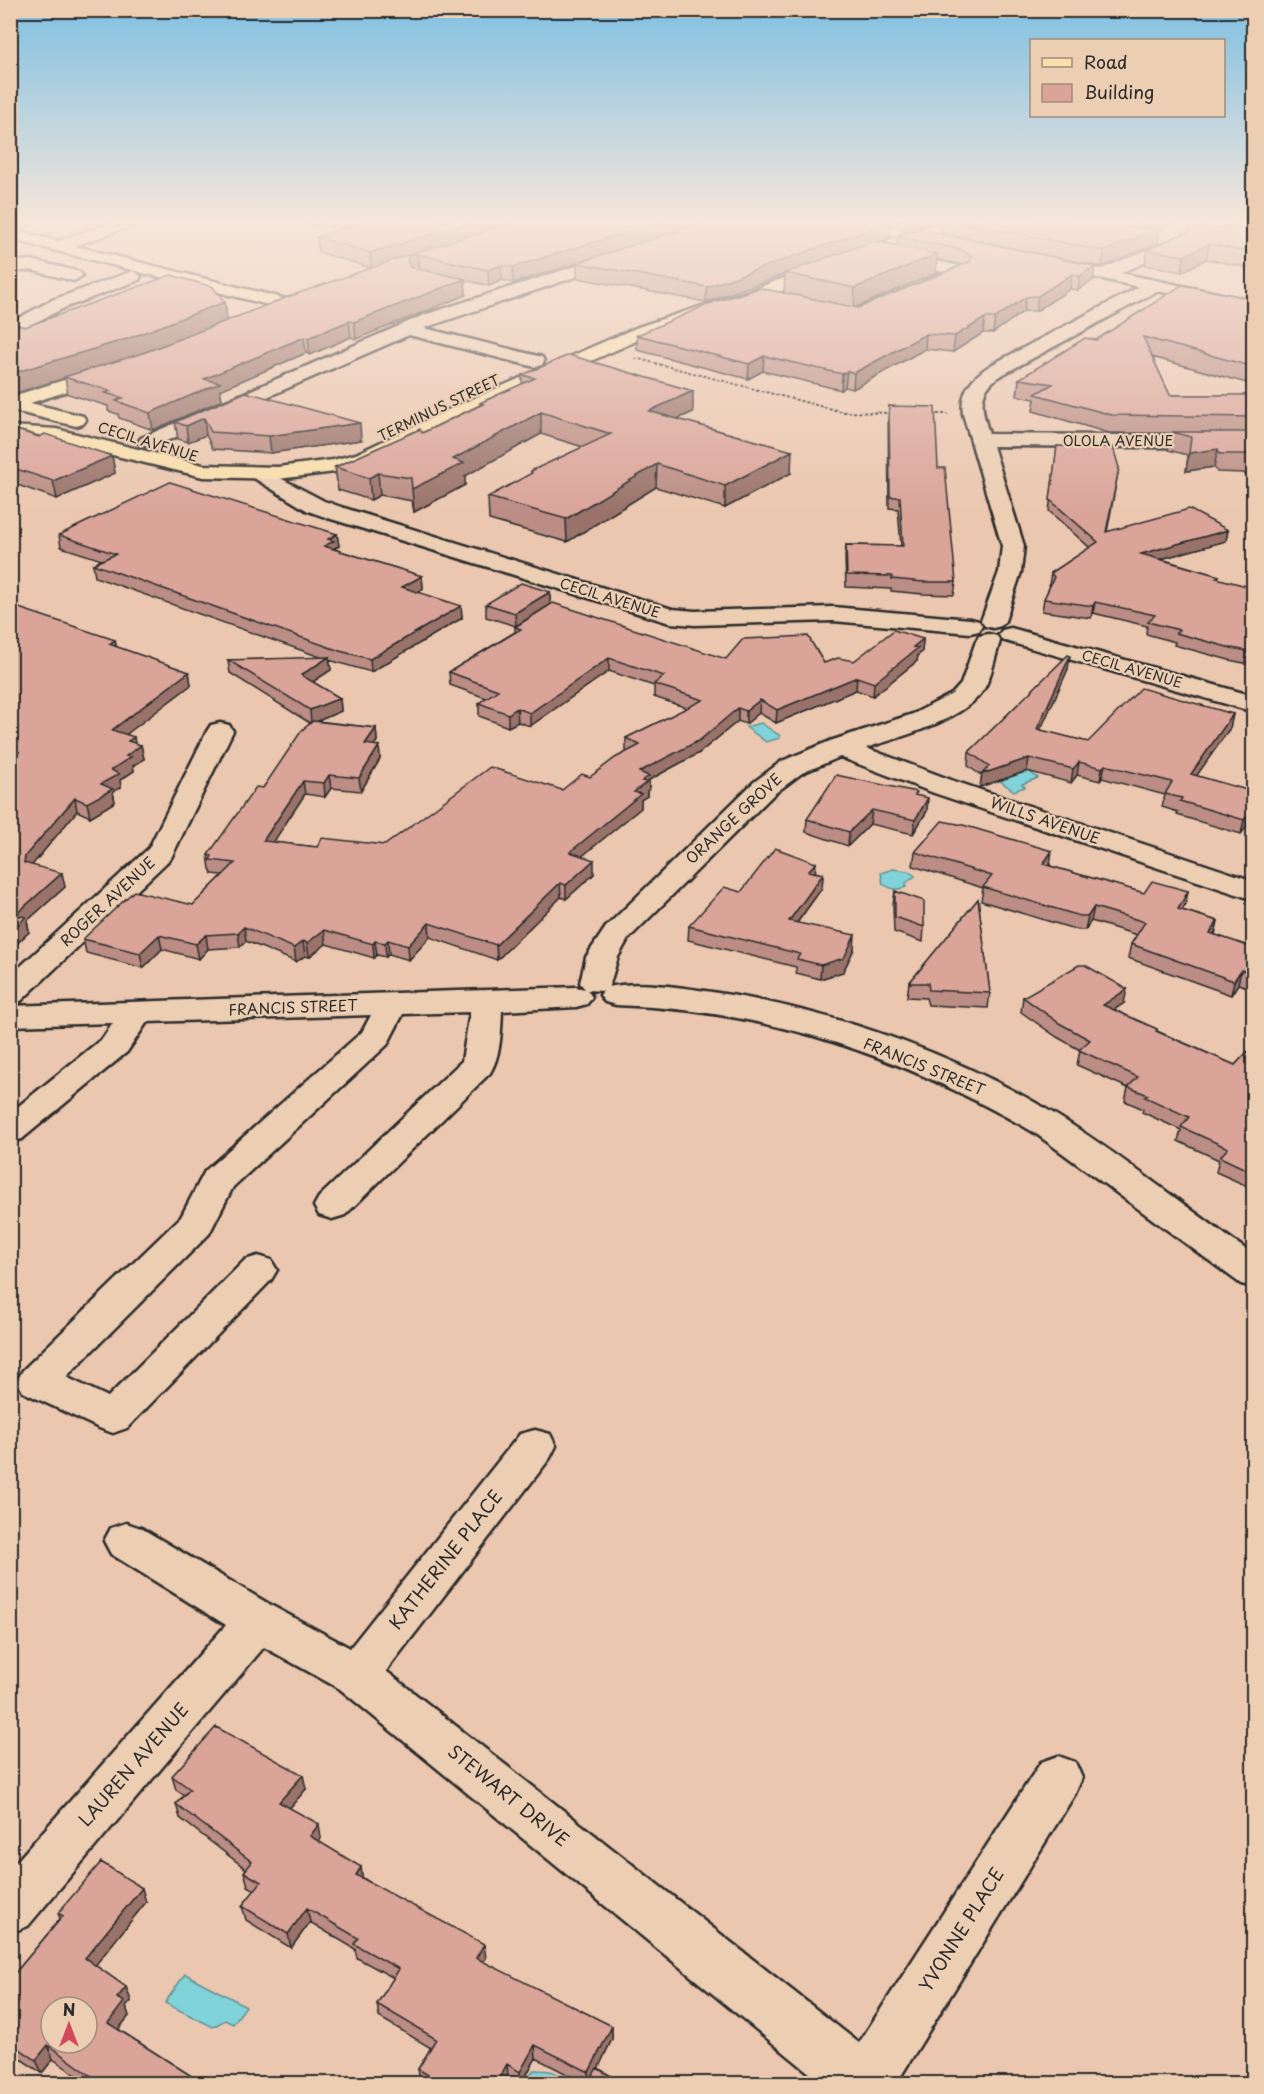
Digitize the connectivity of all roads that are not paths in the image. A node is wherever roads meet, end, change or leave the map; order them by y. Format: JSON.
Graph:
{"nodes":[{"id":1,"x":19,"y":318,"type":"edge"},
{"id":2,"x":437,"y":318,"type":"edge"},
{"id":3,"x":645,"y":318,"type":"edge"},
{"id":4,"x":687,"y":318,"type":"edge"},
{"id":5,"x":1094,"y":318,"type":"edge"},
{"id":6,"x":407,"y":329,"type":"junction"},
{"id":7,"x":10,"y":330,"type":"edge"},
{"id":8,"x":535,"y":361,"type":"junction"},
{"id":9,"x":559,"y":368,"type":"junction"},
{"id":10,"x":989,"y":413,"type":"junction"},
{"id":11,"x":16,"y":414,"type":"edge"},
{"id":12,"x":982,"y":440,"type":"junction"},
{"id":13,"x":1096,"y":440,"type":"junction"},
{"id":14,"x":1254,"y":441,"type":"edge"},
{"id":15,"x":146,"y":450,"type":"junction"},
{"id":16,"x":289,"y":467,"type":"junction"},
{"id":17,"x":319,"y":469,"type":"junction"},
{"id":18,"x":261,"y":474,"type":"junction"},
{"id":19,"x":301,"y":495,"type":"junction"},
{"id":20,"x":990,"y":631,"type":"junction"},
{"id":21,"x":1254,"y":704,"type":"edge"},
{"id":22,"x":220,"y":731,"type":"dead end"},
{"id":23,"x":839,"y":747,"type":"junction"},
{"id":24,"x":1254,"y":891,"type":"edge"},
{"id":25,"x":596,"y":992,"type":"junction"},
{"id":26,"x":10,"y":994,"type":"edge"},
{"id":27,"x":486,"y":1002,"type":"junction"},
{"id":28,"x":392,"y":1005,"type":"junction"},
{"id":29,"x":137,"y":1012,"type":"junction"},
{"id":30,"x":10,"y":1016,"type":"edge"},
{"id":31,"x":10,"y":1131,"type":"edge"},
{"id":32,"x":332,"y":1206,"type":"dead end"},
{"id":33,"x":258,"y":1270,"type":"dead end"},
{"id":34,"x":1254,"y":1274,"type":"edge"},
{"id":35,"x":535,"y":1446,"type":"dead end"},
{"id":36,"x":126,"y":1540,"type":"dead end"},
{"id":37,"x":258,"y":1621,"type":"junction"},
{"id":38,"x":356,"y":1675,"type":"junction"},
{"id":39,"x":1058,"y":1778,"type":"dead end"},
{"id":40,"x":10,"y":1908,"type":"edge"},
{"id":41,"x":866,"y":2083,"type":"edge"}],
"edges":[{"from":1,"to":7,"type":"street"},
{"from":2,"to":6,"type":"street"},
{"from":3,"to":8,"type":"main road","name":"TERMINUS STREET"},
{"from":4,"to":9,"type":"main road","name":"TERMINUS STREET"},
{"from":5,"to":10,"type":"street"},
{"from":6,"to":8,"type":"street"},
{"from":6,"to":15,"type":"street"},
{"from":8,"to":9,"type":"main road"},
{"from":8,"to":16,"type":"main road","name":"TERMINUS STREET"},
{"from":9,"to":17,"type":"main road","name":"TERMINUS STREET"},
{"from":10,"to":12,"type":"street","name":"ORANGE GROVE"},
{"from":10,"to":13,"type":"street"},
{"from":11,"to":11,"type":"main road"},
{"from":11,"to":15,"type":"main road","name":"CECIL AVENUE"},
{"from":11,"to":15,"type":"main road","name":"CECIL AVENUE"},
{"from":12,"to":13,"type":"street","name":"OLOLA AVENUE"},
{"from":12,"to":20,"type":"street","name":"ORANGE GROVE"},
{"from":13,"to":14,"type":"street","name":"OLOLA AVENUE"},
{"from":15,"to":16,"type":"main road","name":"CECIL AVENUE"},
{"from":15,"to":18,"type":"main road","name":"CECIL AVENUE"},
{"from":16,"to":17,"type":"main road","name":"TERMINUS STREET"},
{"from":16,"to":18,"type":"main road","name":"CECIL AVENUE"},
{"from":17,"to":19,"type":"street"},
{"from":18,"to":19,"type":"street","name":"CECIL AVENUE"},
{"from":19,"to":20,"type":"street","name":"CECIL AVENUE"},
{"from":20,"to":21,"type":"street","name":"CECIL AVENUE"},
{"from":20,"to":23,"type":"street","name":"ORANGE GROVE"},
{"from":22,"to":26,"type":"street","name":"ROGER AVENUE"},
{"from":23,"to":24,"type":"street","name":"WILLS AVENUE"},
{"from":23,"to":25,"type":"street","name":"ORANGE GROVE"},
{"from":25,"to":27,"type":"street","name":"FRANCIS STREET"},
{"from":25,"to":34,"type":"street","name":"FRANCIS STREET"},
{"from":27,"to":28,"type":"street","name":"FRANCIS STREET"},
{"from":27,"to":32,"type":"street"},
{"from":28,"to":29,"type":"street","name":"FRANCIS STREET"},
{"from":28,"to":33,"type":"street"},
{"from":29,"to":30,"type":"street","name":"FRANCIS STREET"},
{"from":29,"to":31,"type":"street"},
{"from":35,"to":38,"type":"street","name":"KATHERINE PLACE"},
{"from":36,"to":37,"type":"street","name":"STEWART DRIVE"},
{"from":37,"to":38,"type":"street","name":"STEWART DRIVE"},
{"from":37,"to":40,"type":"street","name":"LAUREN AVENUE"},
{"from":38,"to":41,"type":"street","name":"STEWART DRIVE"},
{"from":39,"to":41,"type":"street","name":"YVONNE PLACE"}]}
